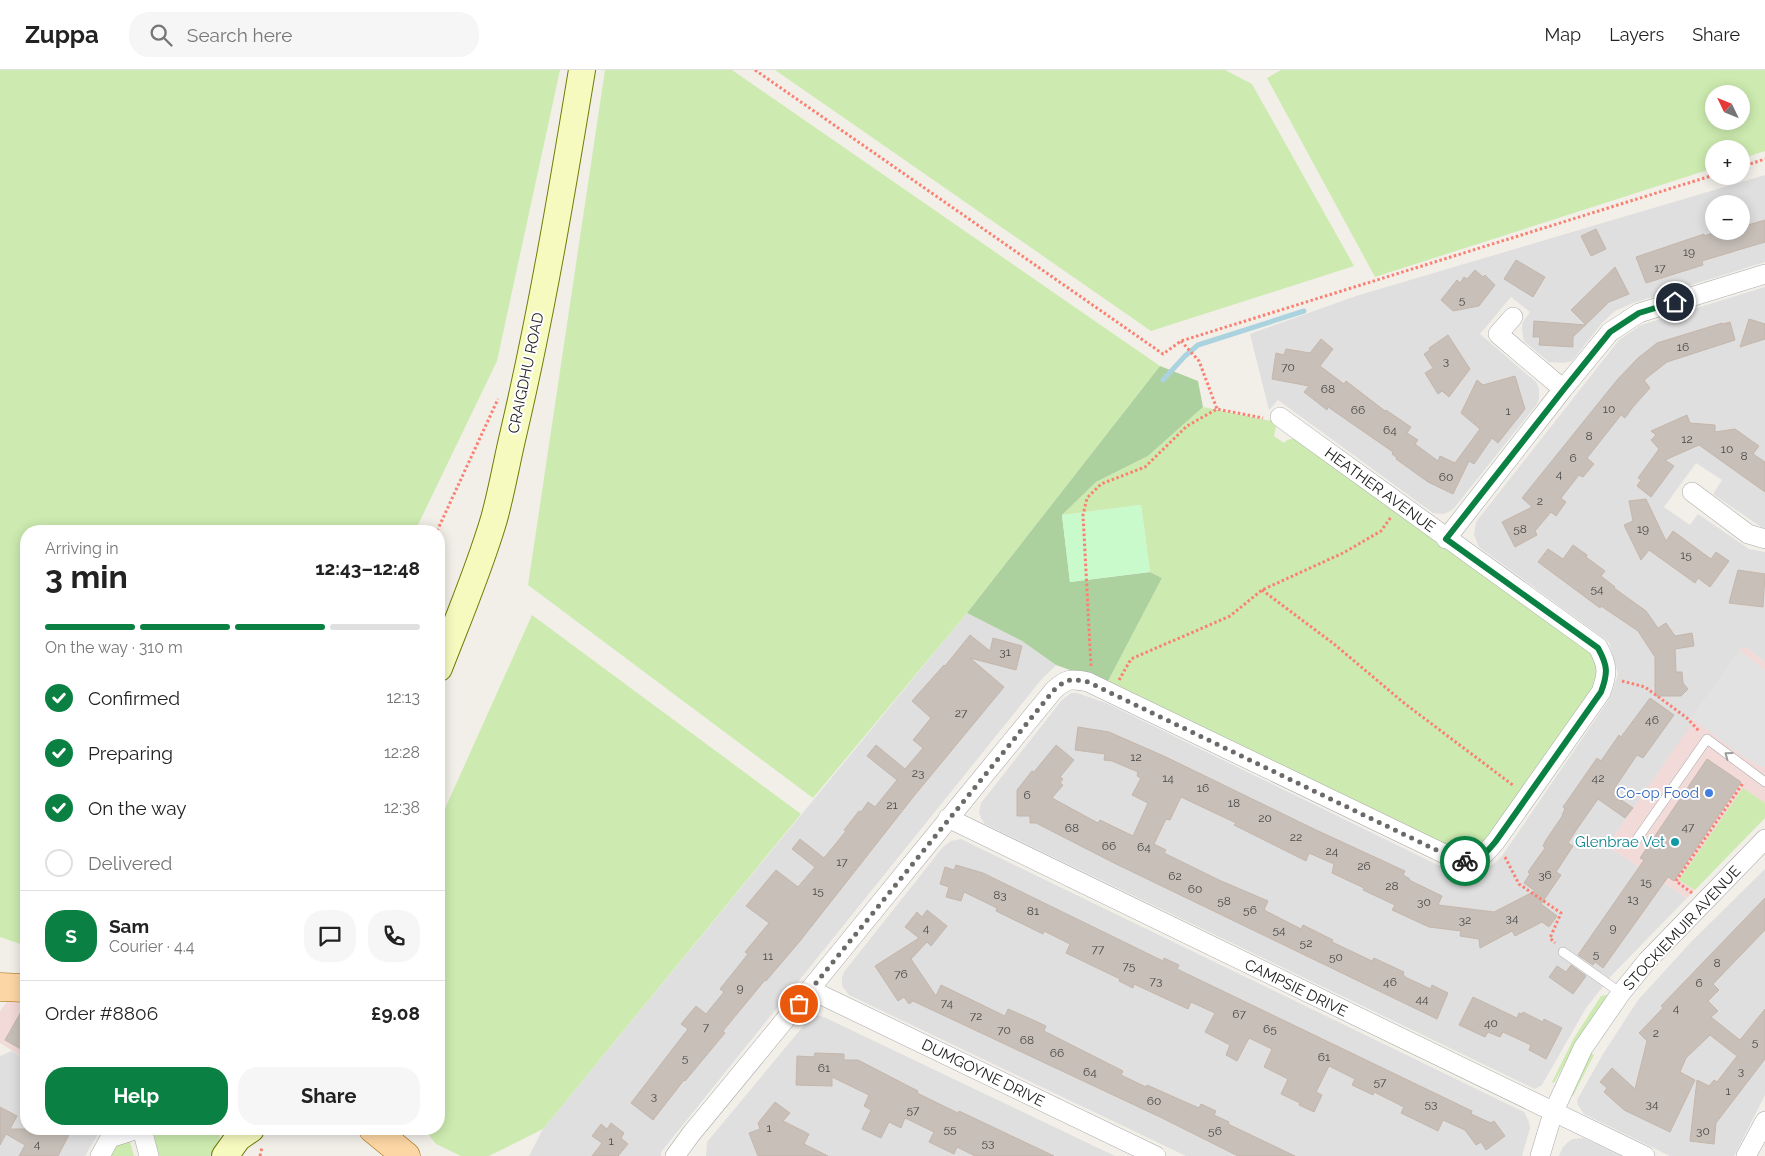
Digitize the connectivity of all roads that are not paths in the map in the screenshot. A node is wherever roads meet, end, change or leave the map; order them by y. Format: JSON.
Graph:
{"nodes":[{"id":1,"x":582,"y":70,"type":"edge"},
{"id":2,"x":1765,"y":274,"type":"edge"},
{"id":3,"x":1513,"y":317,"type":"dead end"},
{"id":4,"x":1564,"y":389,"type":"junction"},
{"id":5,"x":1280,"y":417,"type":"road end"},
{"id":6,"x":1692,"y":492,"type":"dead end"},
{"id":7,"x":1446,"y":539,"type":"junction"},
{"id":8,"x":1765,"y":539,"type":"edge"},
{"id":9,"x":445,"y":653,"type":"edge"},
{"id":10,"x":1765,"y":782,"type":"edge"},
{"id":11,"x":948,"y":818,"type":"junction"},
{"id":12,"x":1765,"y":839,"type":"edge"},
{"id":13,"x":1635,"y":842,"type":"dead end"},
{"id":14,"x":1563,"y":952,"type":"road end"},
{"id":15,"x":0,"y":987,"type":"edge"},
{"id":16,"x":20,"y":988,"type":"edge"},
{"id":17,"x":810,"y":990,"type":"junction"},
{"id":18,"x":1621,"y":993,"type":"junction"},
{"id":19,"x":1553,"y":1113,"type":"junction"},
{"id":20,"x":1765,"y":1121,"type":"edge"},
{"id":21,"x":120,"y":1135,"type":"edge"},
{"id":22,"x":142,"y":1135,"type":"edge"},
{"id":23,"x":380,"y":1135,"type":"edge"},
{"id":24,"x":100,"y":1156,"type":"edge"},
{"id":25,"x":149,"y":1156,"type":"edge"},
{"id":26,"x":406,"y":1156,"type":"edge"},
{"id":27,"x":675,"y":1156,"type":"edge"},
{"id":28,"x":1156,"y":1156,"type":"edge"},
{"id":29,"x":1540,"y":1156,"type":"edge"},
{"id":30,"x":1645,"y":1156,"type":"edge"},
{"id":31,"x":1746,"y":1156,"type":"edge"}],
"edges":[{"from":1,"to":9,"type":"main road","name":"CRAIGDHU ROAD"},
{"from":2,"to":4,"type":"street"},
{"from":3,"to":4,"type":"street"},
{"from":4,"to":7,"type":"street"},
{"from":5,"to":7,"type":"street","name":"HEATHER AVENUE"},
{"from":6,"to":8,"type":"street"},
{"from":7,"to":11,"type":"street","name":"HEATHER AVENUE"},
{"from":10,"to":13,"type":"lane","one_way":true},
{"from":11,"to":17,"type":"street"},
{"from":11,"to":19,"type":"street","name":"CAMPSIE DRIVE"},
{"from":12,"to":18,"type":"street","name":"STOCKIEMUIR AVENUE"},
{"from":14,"to":18,"type":"lane"},
{"from":15,"to":16,"type":"main road"},
{"from":17,"to":27,"type":"street"},
{"from":17,"to":28,"type":"street","name":"DUMGOYNE DRIVE"},
{"from":18,"to":19,"type":"street","name":"STOCKIEMUIR AVENUE"},
{"from":19,"to":29,"type":"street","name":"STOCKIEMUIR AVENUE"},
{"from":19,"to":30,"type":"street","name":"CAMPSIE DRIVE"},
{"from":20,"to":31,"type":"street"},
{"from":21,"to":24,"type":"street"},
{"from":22,"to":25,"type":"street"},
{"from":23,"to":26,"type":"main road"}]}
